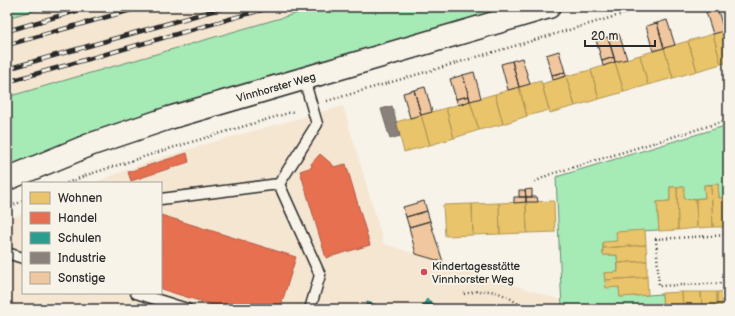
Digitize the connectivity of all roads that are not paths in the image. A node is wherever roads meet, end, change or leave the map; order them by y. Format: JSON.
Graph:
{"nodes":[{"id":1,"x":549,"y":7,"type":"edge"},
{"id":2,"x":304,"y":79,"type":"junction"},
{"id":3,"x":7,"y":179,"type":"edge"},
{"id":4,"x":279,"y":184,"type":"junction"},
{"id":5,"x":162,"y":199,"type":"edge"},
{"id":6,"x":7,"y":253,"type":"edge"},
{"id":7,"x":22,"y":258,"type":"edge"},
{"id":8,"x":139,"y":294,"type":"edge"},
{"id":9,"x":187,"y":309,"type":"edge"},
{"id":10,"x":310,"y":309,"type":"edge"}],
"edges":[{"from":1,"to":2,"type":"street","name":"Vinnhorster Weg"},
{"from":2,"to":3,"type":"street","name":"Vinnhorster Weg"},
{"from":2,"to":4,"type":"lane"},
{"from":4,"to":5,"type":"lane"},
{"from":4,"to":10,"type":"lane"},
{"from":6,"to":7,"type":"lane"},
{"from":8,"to":9,"type":"lane"}]}
